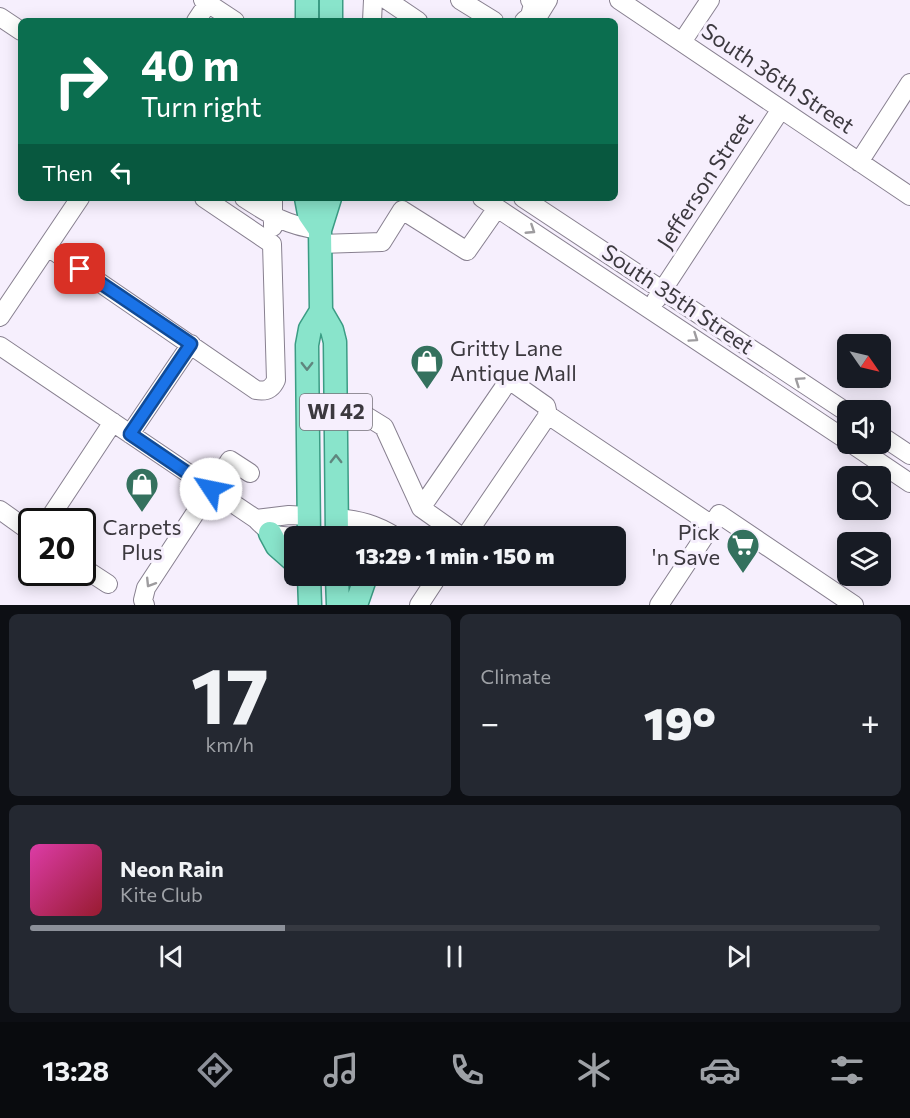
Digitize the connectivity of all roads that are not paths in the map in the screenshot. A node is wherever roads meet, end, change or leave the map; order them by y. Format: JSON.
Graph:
{"nodes":[{"id":1,"x":307,"y":0,"type":"edge"},
{"id":2,"x":331,"y":0,"type":"edge"},
{"id":3,"x":373,"y":0,"type":"edge"},
{"id":4,"x":387,"y":0,"type":"edge"},
{"id":5,"x":460,"y":0,"type":"edge"},
{"id":6,"x":619,"y":0,"type":"edge"},
{"id":7,"x":710,"y":0,"type":"edge"},
{"id":8,"x":206,"y":2,"type":"edge"},
{"id":9,"x":535,"y":5,"type":"edge"},
{"id":10,"x":0,"y":17,"type":"edge"},
{"id":11,"x":198,"y":18,"type":"edge"},
{"id":12,"x":230,"y":18,"type":"edge"},
{"id":13,"x":307,"y":18,"type":"edge"},
{"id":14,"x":331,"y":18,"type":"edge"},
{"id":15,"x":372,"y":18,"type":"edge"},
{"id":16,"x":414,"y":18,"type":"edge"},
{"id":17,"x":489,"y":18,"type":"edge"},
{"id":18,"x":527,"y":18,"type":"edge"},
{"id":19,"x":18,"y":29,"type":"edge"},
{"id":20,"x":682,"y":42,"type":"junction"},
{"id":21,"x":910,"y":83,"type":"edge"},
{"id":22,"x":781,"y":109,"type":"junction"},
{"id":23,"x":859,"y":162,"type":"junction"},
{"id":24,"x":910,"y":196,"type":"edge"},
{"id":25,"x":78,"y":201,"type":"edge"},
{"id":26,"x":208,"y":201,"type":"edge"},
{"id":27,"x":248,"y":201,"type":"edge"},
{"id":28,"x":273,"y":201,"type":"edge"},
{"id":29,"x":307,"y":201,"type":"edge"},
{"id":30,"x":329,"y":201,"type":"edge"},
{"id":31,"x":528,"y":201,"type":"edge"},
{"id":32,"x":490,"y":203,"type":"edge"},
{"id":33,"x":273,"y":218,"type":"junction"},
{"id":34,"x":320,"y":237,"type":"junction"},
{"id":35,"x":272,"y":244,"type":"junction"},
{"id":36,"x":48,"y":247,"type":"junction"},
{"id":37,"x":663,"y":290,"type":"junction"},
{"id":38,"x":650,"y":309,"type":"junction"},
{"id":39,"x":321,"y":311,"type":"junction"},
{"id":40,"x":0,"y":317,"type":"edge"},
{"id":41,"x":191,"y":344,"type":"junction"},
{"id":42,"x":0,"y":346,"type":"edge"},
{"id":43,"x":336,"y":400,"type":"junction"},
{"id":44,"x":837,"y":406,"type":"edge"},
{"id":45,"x":548,"y":415,"type":"junction"},
{"id":46,"x":113,"y":423,"type":"junction"},
{"id":47,"x":130,"y":434,"type":"junction"},
{"id":48,"x":837,"y":434,"type":"edge"},
{"id":49,"x":891,"y":442,"type":"edge"},
{"id":50,"x":867,"y":454,"type":"edge"},
{"id":51,"x":910,"y":455,"type":"edge"},
{"id":52,"x":250,"y":473,"type":"dead end"},
{"id":53,"x":910,"y":483,"type":"edge"},
{"id":54,"x":211,"y":489,"type":"junction"},
{"id":55,"x":56,"y":508,"type":"edge"},
{"id":56,"x":421,"y":508,"type":"junction"},
{"id":57,"x":0,"y":510,"type":"edge"},
{"id":58,"x":18,"y":522,"type":"edge"},
{"id":59,"x":712,"y":525,"type":"junction"},
{"id":60,"x":263,"y":526,"type":"junction"},
{"id":61,"x":308,"y":526,"type":"edge"},
{"id":62,"x":337,"y":526,"type":"edge"},
{"id":63,"x":342,"y":526,"type":"edge"},
{"id":64,"x":377,"y":526,"type":"edge"},
{"id":65,"x":448,"y":526,"type":"edge"},
{"id":66,"x":472,"y":526,"type":"edge"},
{"id":67,"x":284,"y":536,"type":"edge"},
{"id":68,"x":284,"y":552,"type":"edge"},
{"id":69,"x":96,"y":576,"type":"edge"},
{"id":70,"x":108,"y":584,"type":"dead end"},
{"id":71,"x":309,"y":586,"type":"edge"},
{"id":72,"x":337,"y":586,"type":"edge"},
{"id":73,"x":363,"y":586,"type":"edge"},
{"id":74,"x":427,"y":586,"type":"edge"},
{"id":75,"x":145,"y":605,"type":"edge"},
{"id":76,"x":310,"y":605,"type":"edge"},
{"id":77,"x":338,"y":605,"type":"edge"},
{"id":78,"x":356,"y":605,"type":"edge"},
{"id":79,"x":419,"y":605,"type":"edge"},
{"id":80,"x":659,"y":605,"type":"edge"},
{"id":81,"x":854,"y":605,"type":"edge"}],
"edges":[{"from":1,"to":13,"type":"main road"},
{"from":2,"to":14,"type":"main road"},
{"from":3,"to":15,"type":"street"},
{"from":4,"to":16,"type":"street"},
{"from":5,"to":17,"type":"street"},
{"from":6,"to":20,"type":"street","name":"South 36th Street"},
{"from":7,"to":20,"type":"street"},
{"from":8,"to":11,"type":"street"},
{"from":8,"to":12,"type":"street"},
{"from":9,"to":18,"type":"street"},
{"from":10,"to":19,"type":"street"},
{"from":20,"to":22,"type":"street","name":"South 36th Street"},
{"from":21,"to":23,"type":"street"},
{"from":22,"to":23,"type":"street","name":"South 36th Street"},
{"from":22,"to":37,"type":"street","name":"Jefferson Street"},
{"from":23,"to":24,"type":"street","name":"South 36th Street"},
{"from":25,"to":36,"type":"street"},
{"from":26,"to":35,"type":"street"},
{"from":27,"to":33,"type":"street"},
{"from":28,"to":33,"type":"street"},
{"from":29,"to":34,"type":"main road","number":"WI 42"},
{"from":30,"to":34,"type":"main road","number":"WI 42"},
{"from":31,"to":37,"type":"street","name":"South 35th Street"},
{"from":32,"to":34,"type":"street"},
{"from":32,"to":38,"type":"street","name":"South 35th Street","one_way":true},
{"from":33,"to":34,"type":"street"},
{"from":33,"to":35,"type":"street"},
{"from":34,"to":39,"type":"main road","number":"WI 42"},
{"from":35,"to":41,"type":"street"},
{"from":36,"to":40,"type":"street"},
{"from":36,"to":41,"type":"street"},
{"from":37,"to":38,"type":"street","name":"Jefferson Street"},
{"from":44,"to":37,"type":"street","name":"South 35th Street","one_way":true},
{"from":38,"to":48,"type":"street","name":"South 35th Street","one_way":true},
{"from":39,"to":43,"type":"main road","number":"WI 42"},
{"from":39,"to":61,"type":"main road","number":"WI 42","one_way":true},
{"from":41,"to":47,"type":"street"},
{"from":42,"to":46,"type":"street"},
{"from":43,"to":56,"type":"street"},
{"from":62,"to":43,"type":"main road","number":"WI 42","one_way":true},
{"from":45,"to":56,"type":"street"},
{"from":45,"to":59,"type":"street"},
{"from":45,"to":66,"type":"street"},
{"from":46,"to":47,"type":"street"},
{"from":46,"to":55,"type":"street"},
{"from":47,"to":54,"type":"street"},
{"from":49,"to":51,"type":"street"},
{"from":50,"to":53,"type":"street"},
{"from":52,"to":54,"type":"street"},
{"from":54,"to":60,"type":"street"},
{"from":54,"to":75,"type":"street","one_way":true},
{"from":56,"to":65,"type":"street"},
{"from":57,"to":58,"type":"street"},
{"from":59,"to":80,"type":"street"},
{"from":59,"to":81,"type":"street"},
{"from":60,"to":67,"type":"street"},
{"from":60,"to":68,"type":"main road"},
{"from":63,"to":64,"type":"street"},
{"from":69,"to":70,"type":"street"},
{"from":71,"to":76,"type":"main road"},
{"from":72,"to":77,"type":"main road"},
{"from":73,"to":78,"type":"main road"},
{"from":74,"to":79,"type":"street"}]}
